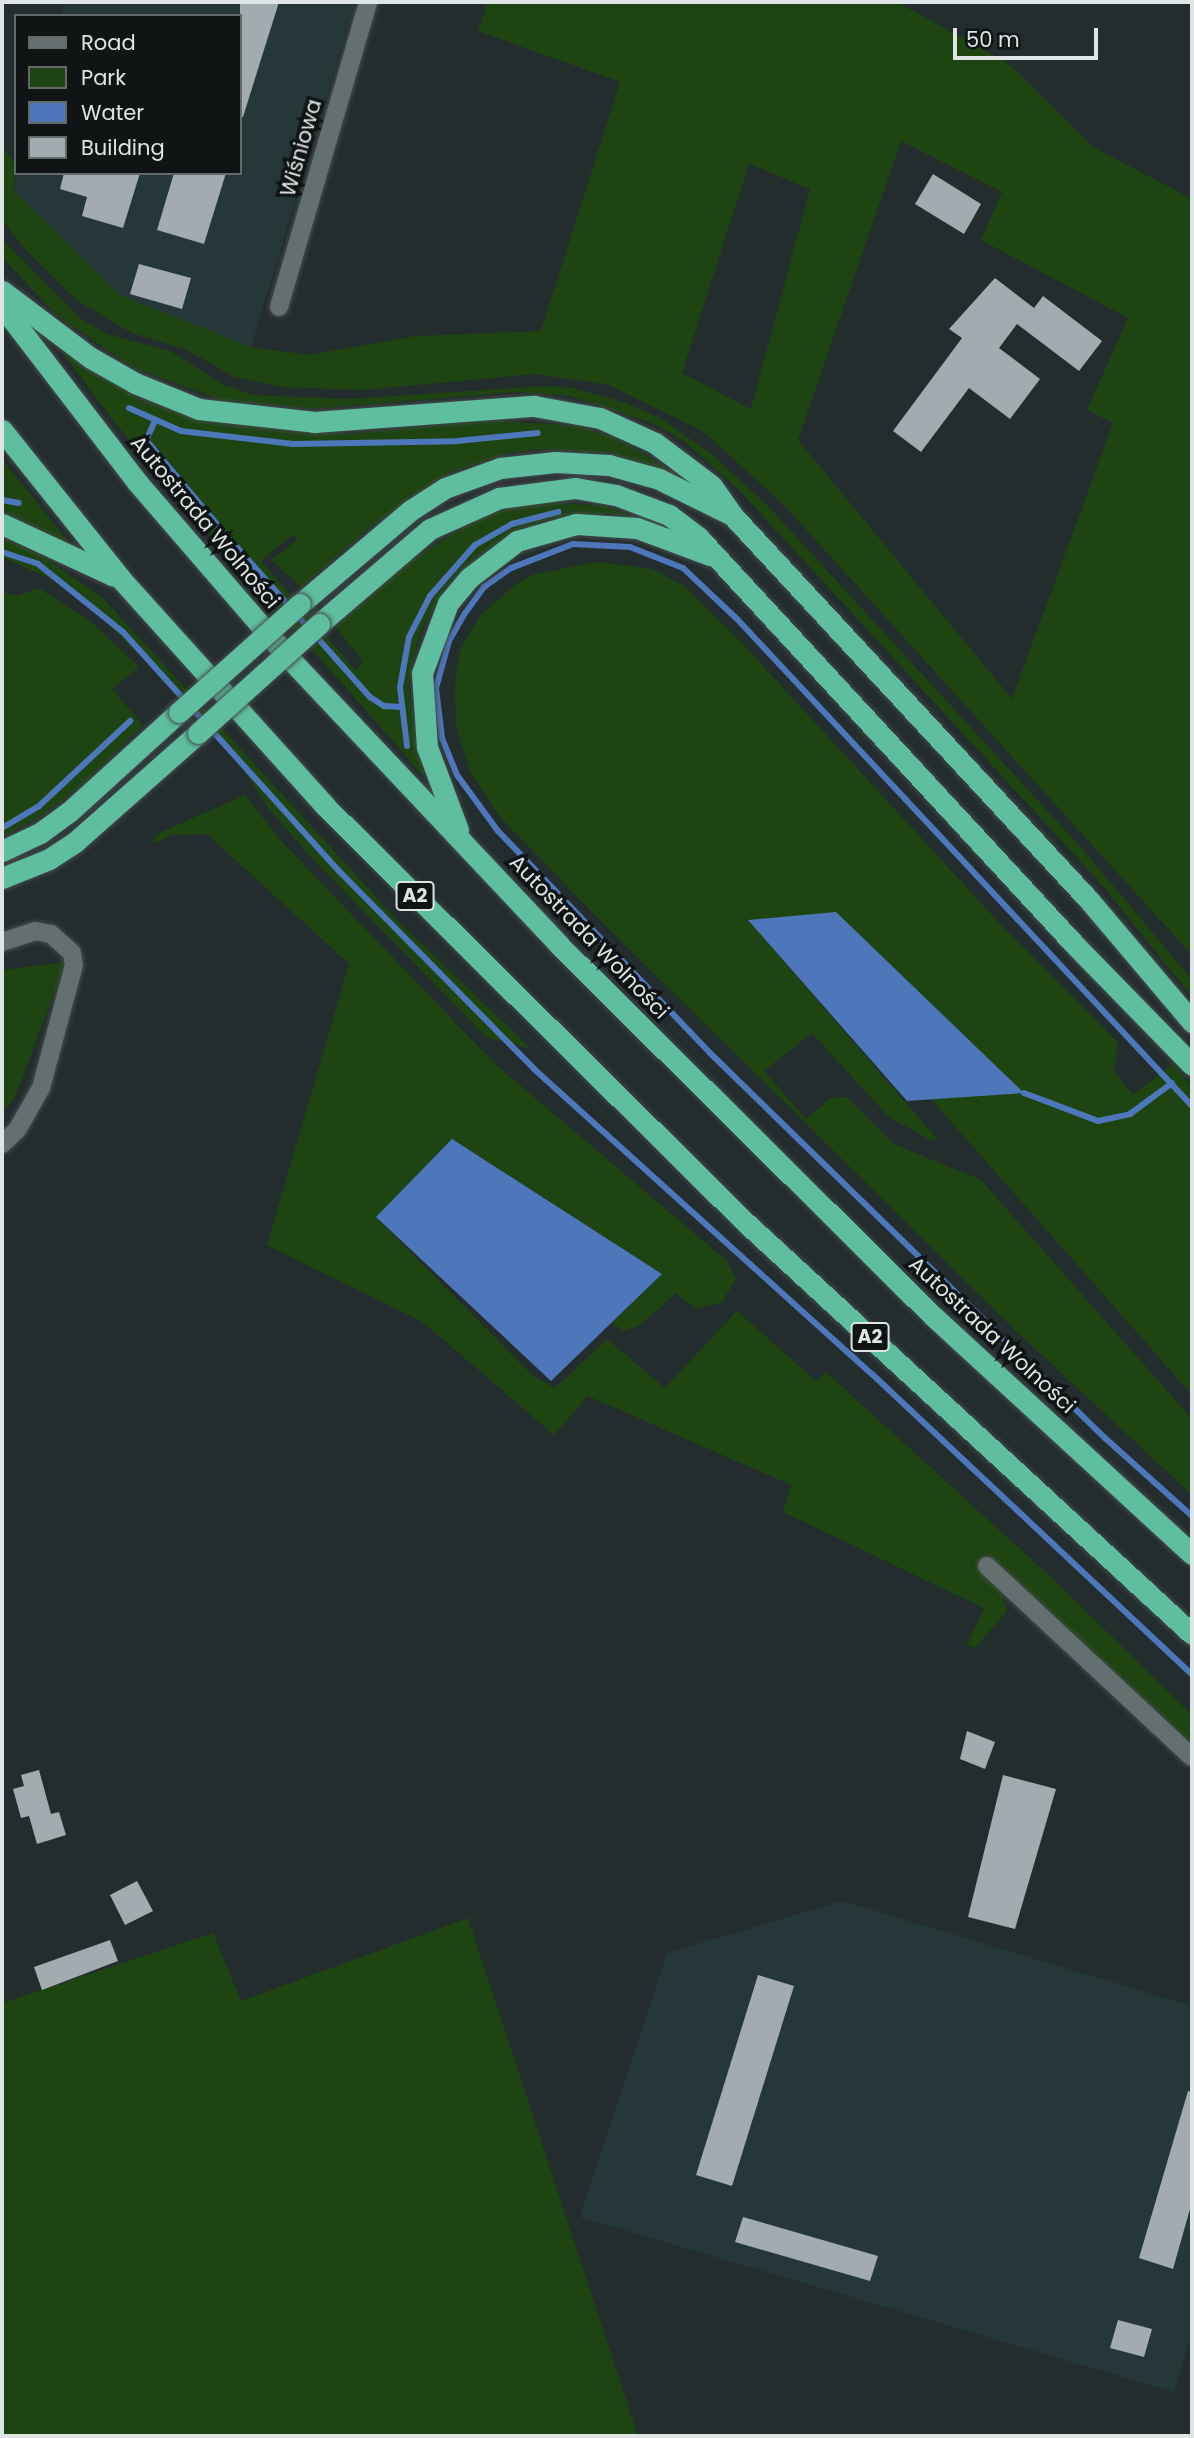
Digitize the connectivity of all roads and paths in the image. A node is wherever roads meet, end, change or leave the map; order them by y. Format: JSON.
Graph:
{"nodes":[{"id":1,"x":368,"y":2,"type":"edge"},
{"id":2,"x":2,"y":291,"type":"edge"},
{"id":3,"x":2,"y":306,"type":"edge"},
{"id":4,"x":279,"y":307,"type":"dead end"},
{"id":5,"x":2,"y":430,"type":"edge"},
{"id":6,"x":733,"y":516,"type":"junction"},
{"id":7,"x":2,"y":524,"type":"edge"},
{"id":8,"x":711,"y":555,"type":"junction"},
{"id":9,"x":120,"y":578,"type":"junction"},
{"id":10,"x":463,"y":842,"type":"junction"},
{"id":11,"x":2,"y":850,"type":"edge"},
{"id":12,"x":2,"y":878,"type":"edge"},
{"id":13,"x":2,"y":942,"type":"edge"},
{"id":14,"x":1192,"y":1022,"type":"edge"},
{"id":15,"x":1192,"y":1065,"type":"edge"},
{"id":16,"x":2,"y":1144,"type":"edge"},
{"id":17,"x":1192,"y":1554,"type":"edge"},
{"id":18,"x":987,"y":1566,"type":"dead end"},
{"id":19,"x":1192,"y":1633,"type":"edge"},
{"id":20,"x":1192,"y":1758,"type":"edge"}],
"edges":[{"from":1,"to":4,"type":"street","name":"Wiśniowa"},
{"from":2,"to":6,"type":"highway"},
{"from":3,"to":10,"type":"highway","name":"Autostrada Wolności"},
{"from":5,"to":9,"type":"highway","number":"A2"},
{"from":6,"to":11,"type":"highway","bridge":true},
{"from":6,"to":14,"type":"highway"},
{"from":7,"to":9,"type":"highway"},
{"from":8,"to":10,"type":"highway"},
{"from":8,"to":12,"type":"highway","bridge":true},
{"from":8,"to":15,"type":"highway"},
{"from":9,"to":19,"type":"highway","number":"A2"},
{"from":10,"to":17,"type":"highway","name":"Autostrada Wolności"},
{"from":13,"to":16,"type":"street"},
{"from":18,"to":20,"type":"street"}]}
